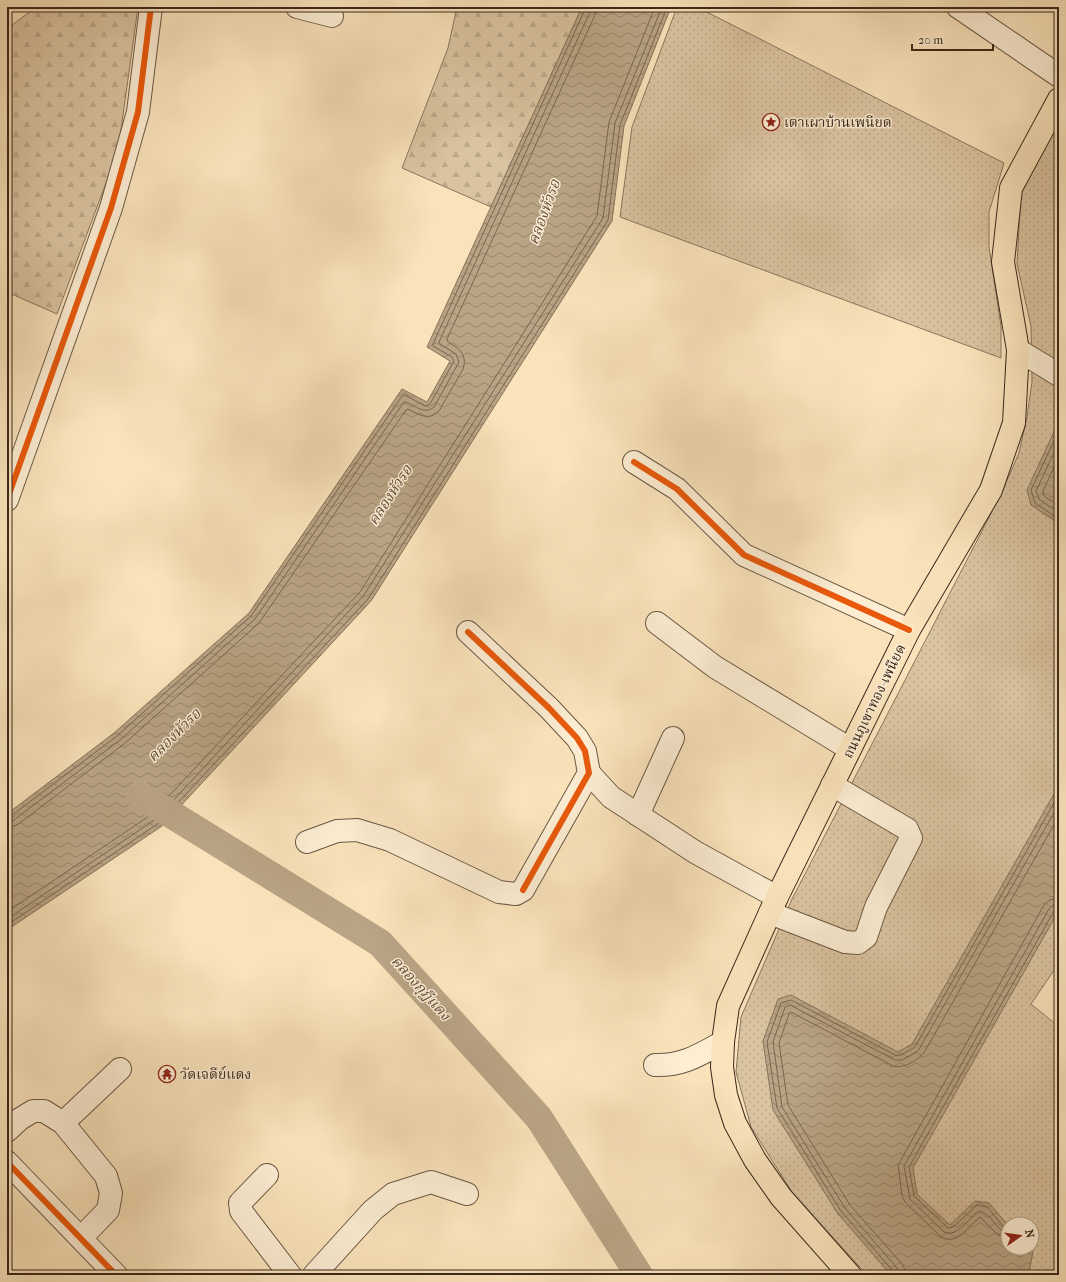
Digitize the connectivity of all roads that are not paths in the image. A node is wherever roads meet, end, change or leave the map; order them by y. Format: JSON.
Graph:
{"nodes":[{"id":1,"x":151,"y":7,"type":"edge"},
{"id":2,"x":298,"y":7,"type":"edge"},
{"id":3,"x":958,"y":7,"type":"edge"},
{"id":4,"x":332,"y":16,"type":"dead end"},
{"id":5,"x":1059,"y":76,"type":"edge"},
{"id":6,"x":1059,"y":99,"type":"edge"},
{"id":7,"x":1018,"y":350,"type":"junction"},
{"id":8,"x":1059,"y":376,"type":"edge"},
{"id":9,"x":634,"y":462,"type":"dead end"},
{"id":10,"x":7,"y":498,"type":"edge"},
{"id":11,"x":657,"y":623,"type":"dead end"},
{"id":12,"x":909,"y":630,"type":"junction"},
{"id":13,"x":468,"y":632,"type":"dead end"},
{"id":14,"x":673,"y":738,"type":"dead end"},
{"id":15,"x":850,"y":749,"type":"junction"},
{"id":16,"x":589,"y":773,"type":"junction"},
{"id":17,"x":832,"y":785,"type":"junction"},
{"id":18,"x":638,"y":815,"type":"junction"},
{"id":19,"x":307,"y":842,"type":"dead end"},
{"id":20,"x":774,"y":905,"type":"junction"},
{"id":21,"x":723,"y":1042,"type":"junction"},
{"id":22,"x":655,"y":1065,"type":"dead end"},
{"id":23,"x":120,"y":1069,"type":"dead end"},
{"id":24,"x":63,"y":1123,"type":"junction"},
{"id":25,"x":7,"y":1131,"type":"edge"},
{"id":26,"x":7,"y":1162,"type":"edge"},
{"id":27,"x":267,"y":1175,"type":"dead end"},
{"id":28,"x":467,"y":1194,"type":"dead end"},
{"id":29,"x":81,"y":1238,"type":"junction"},
{"id":30,"x":116,"y":1275,"type":"edge"},
{"id":31,"x":290,"y":1275,"type":"edge"},
{"id":32,"x":314,"y":1275,"type":"edge"},
{"id":33,"x":850,"y":1275,"type":"edge"}],
"edges":[{"from":1,"to":10,"type":"street"},
{"from":2,"to":4,"type":"street"},
{"from":3,"to":5,"type":"street"},
{"from":6,"to":7,"type":"main road","name":"ถนนภูเขาทอง-เพนียด"},
{"from":7,"to":8,"type":"street"},
{"from":7,"to":12,"type":"main road","name":"ถนนภูเขาทอง-เพนียด"},
{"from":9,"to":12,"type":"street"},
{"from":11,"to":15,"type":"street"},
{"from":12,"to":15,"type":"main road","name":"ถนนภูเขาทอง-เพนียด"},
{"from":13,"to":16,"type":"street"},
{"from":14,"to":18,"type":"street"},
{"from":15,"to":17,"type":"main road","name":"ถนนภูเขาทอง-เพนียด"},
{"from":16,"to":18,"type":"street"},
{"from":16,"to":19,"type":"street"},
{"from":17,"to":20,"type":"main road","name":"ถนนภูเขาทอง-เพนียด"},
{"from":17,"to":20,"type":"street"},
{"from":18,"to":20,"type":"street"},
{"from":20,"to":21,"type":"main road","name":"ถนนภูเขาทอง-เพนียด"},
{"from":21,"to":22,"type":"street"},
{"from":21,"to":33,"type":"main road","name":"ถนนภูเขาทอง-เพนียด"},
{"from":23,"to":24,"type":"street"},
{"from":24,"to":25,"type":"street"},
{"from":24,"to":29,"type":"street"},
{"from":26,"to":29,"type":"street"},
{"from":27,"to":31,"type":"street"},
{"from":28,"to":32,"type":"street"},
{"from":29,"to":30,"type":"street"}]}
